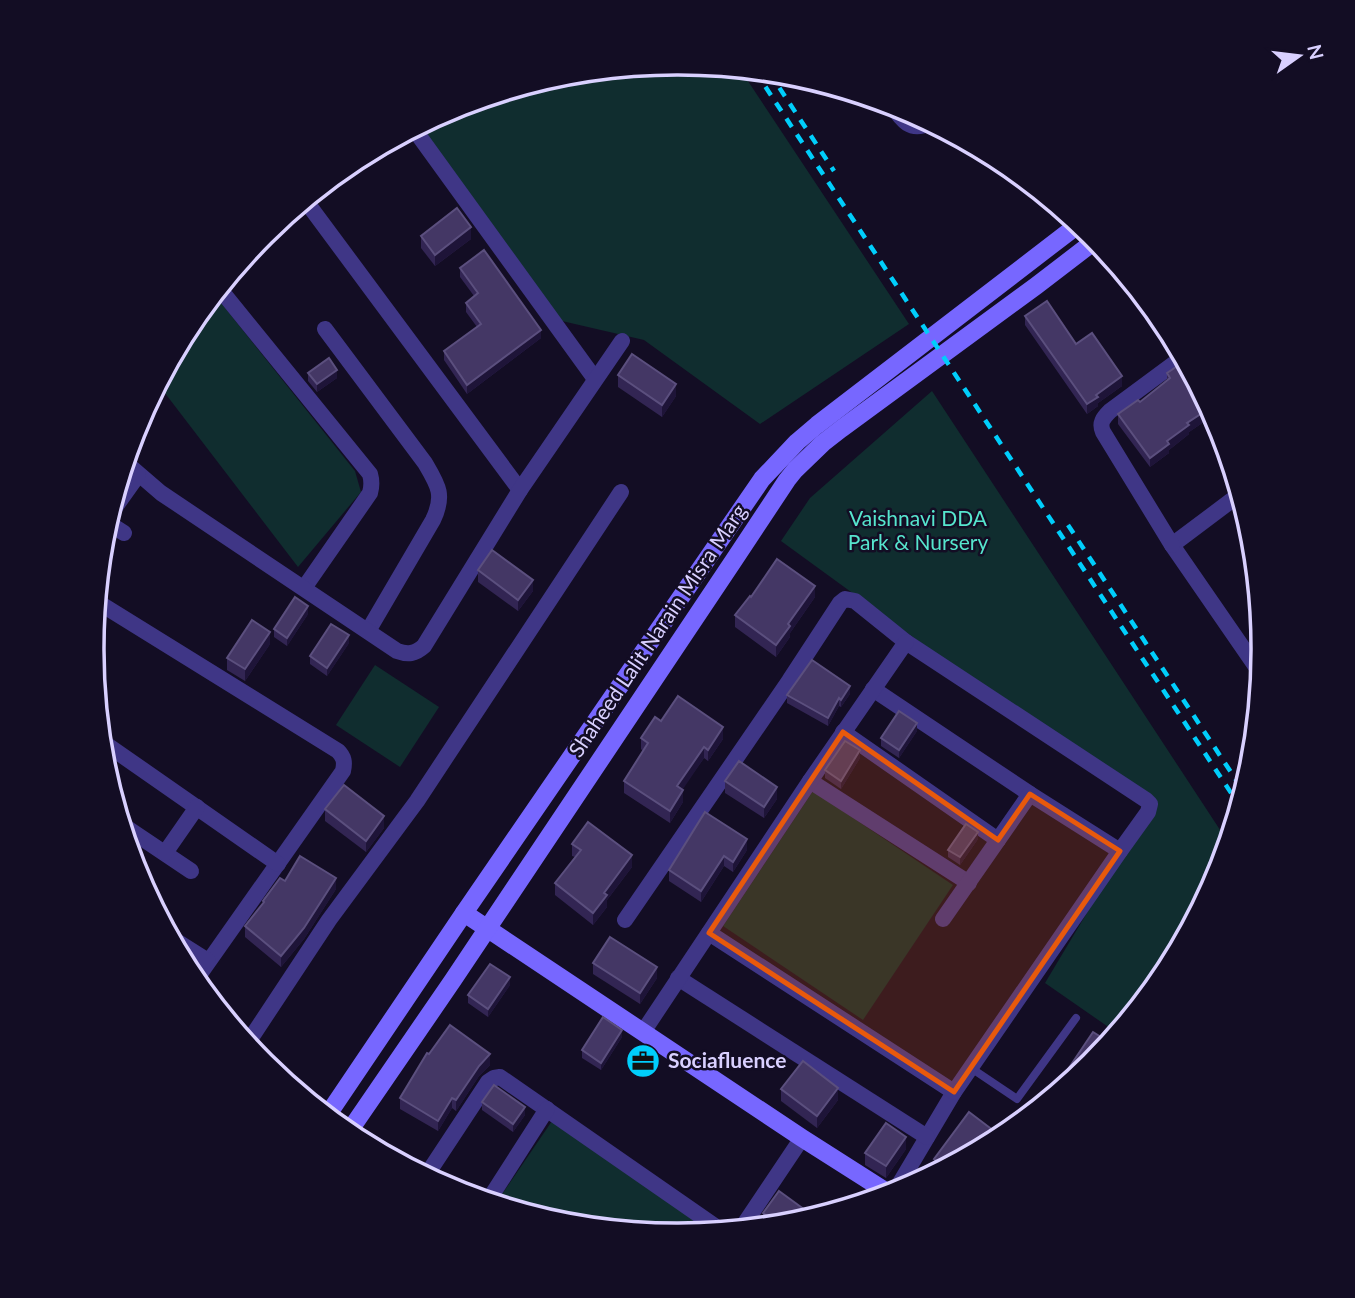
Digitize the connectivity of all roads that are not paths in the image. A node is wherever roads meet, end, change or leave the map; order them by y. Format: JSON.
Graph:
{"nodes":[{"id":1,"x":419,"y":136,"type":"edge"},
{"id":2,"x":311,"y":208,"type":"edge"},
{"id":3,"x":1070,"y":231,"type":"edge"},
{"id":4,"x":1087,"y":247,"type":"edge"},
{"id":5,"x":225,"y":296,"type":"edge"},
{"id":6,"x":325,"y":329,"type":"dead end"},
{"id":7,"x":622,"y":341,"type":"dead end"},
{"id":8,"x":1175,"y":363,"type":"edge"},
{"id":9,"x":595,"y":379,"type":"junction"},
{"id":10,"x":133,"y":470,"type":"edge"},
{"id":11,"x":138,"y":475,"type":"junction"},
{"id":12,"x":520,"y":491,"type":"junction"},
{"id":13,"x":126,"y":492,"type":"edge"},
{"id":14,"x":621,"y":492,"type":"dead end"},
{"id":15,"x":1232,"y":500,"type":"edge"},
{"id":16,"x":117,"y":528,"type":"edge"},
{"id":17,"x":124,"y":533,"type":"dead end"},
{"id":18,"x":1172,"y":544,"type":"junction"},
{"id":19,"x":304,"y":588,"type":"junction"},
{"id":20,"x":105,"y":607,"type":"edge"},
{"id":21,"x":368,"y":631,"type":"junction"},
{"id":22,"x":906,"y":642,"type":"junction"},
{"id":23,"x":1251,"y":658,"type":"edge"},
{"id":24,"x":873,"y":689,"type":"junction"},
{"id":25,"x":843,"y":732,"type":"junction"},
{"id":26,"x":113,"y":749,"type":"edge"},
{"id":27,"x":810,"y":781,"type":"junction"},
{"id":28,"x":1030,"y":794,"type":"junction"},
{"id":29,"x":197,"y":807,"type":"junction"},
{"id":30,"x":134,"y":832,"type":"edge"},
{"id":31,"x":998,"y":840,"type":"junction"},
{"id":32,"x":1120,"y":851,"type":"junction"},
{"id":33,"x":165,"y":853,"type":"junction"},
{"id":34,"x":278,"y":864,"type":"junction"},
{"id":35,"x":191,"y":870,"type":"dead end"},
{"id":36,"x":969,"y":883,"type":"junction"},
{"id":37,"x":464,"y":913,"type":"junction"},
{"id":38,"x":943,"y":919,"type":"dead end"},
{"id":39,"x":625,"y":920,"type":"dead end"},
{"id":40,"x":488,"y":929,"type":"junction"},
{"id":41,"x":709,"y":933,"type":"junction"},
{"id":42,"x":188,"y":948,"type":"edge"},
{"id":43,"x":208,"y":961,"type":"junction"},
{"id":44,"x":202,"y":970,"type":"edge"},
{"id":45,"x":678,"y":978,"type":"junction"},
{"id":46,"x":1076,"y":1018,"type":"dead end"},
{"id":47,"x":643,"y":1032,"type":"junction"},
{"id":48,"x":253,"y":1035,"type":"edge"},
{"id":49,"x":971,"y":1068,"type":"junction"},
{"id":50,"x":954,"y":1092,"type":"junction"},
{"id":51,"x":333,"y":1107,"type":"edge"},
{"id":52,"x":547,"y":1110,"type":"junction"},
{"id":53,"x":355,"y":1123,"type":"edge"},
{"id":54,"x":927,"y":1137,"type":"junction"},
{"id":55,"x":802,"y":1138,"type":"junction"},
{"id":56,"x":432,"y":1167,"type":"edge"},
{"id":57,"x":902,"y":1177,"type":"edge"},
{"id":58,"x":880,"y":1185,"type":"edge"},
{"id":59,"x":494,"y":1192,"type":"edge"},
{"id":60,"x":748,"y":1218,"type":"edge"},
{"id":61,"x":709,"y":1222,"type":"edge"}],
"edges":[{"from":1,"to":9,"type":"street"},
{"from":2,"to":12,"type":"street"},
{"from":3,"to":37,"type":"street","name":"Shaheed Lalit Narain Misra Marg"},
{"from":4,"to":40,"type":"street","name":"Shaheed Lalit Narain Misra Marg"},
{"from":5,"to":19,"type":"street"},
{"from":6,"to":21,"type":"street"},
{"from":7,"to":9,"type":"street"},
{"from":8,"to":18,"type":"street"},
{"from":9,"to":12,"type":"street"},
{"from":10,"to":11,"type":"street"},
{"from":11,"to":13,"type":"street"},
{"from":11,"to":19,"type":"street"},
{"from":12,"to":21,"type":"street"},
{"from":14,"to":48,"type":"street"},
{"from":15,"to":18,"type":"street"},
{"from":16,"to":17,"type":"street"},
{"from":18,"to":23,"type":"street"},
{"from":19,"to":21,"type":"street"},
{"from":20,"to":34,"type":"street"},
{"from":22,"to":24,"type":"street"},
{"from":22,"to":32,"type":"street"},
{"from":22,"to":39,"type":"street"},
{"from":24,"to":25,"type":"street"},
{"from":24,"to":28,"type":"street"},
{"from":25,"to":27,"type":"street"},
{"from":25,"to":31,"type":"street"},
{"from":26,"to":29,"type":"street"},
{"from":27,"to":36,"type":"street"},
{"from":27,"to":41,"type":"street"},
{"from":28,"to":31,"type":"street"},
{"from":28,"to":32,"type":"street"},
{"from":29,"to":33,"type":"street"},
{"from":29,"to":34,"type":"street"},
{"from":30,"to":33,"type":"street"},
{"from":31,"to":36,"type":"street"},
{"from":32,"to":49,"type":"street"},
{"from":33,"to":35,"type":"street"},
{"from":34,"to":43,"type":"street"},
{"from":36,"to":38,"type":"street"},
{"from":37,"to":40,"type":"street"},
{"from":37,"to":51,"type":"street","name":"Shaheed Lalit Narain Misra Marg"},
{"from":40,"to":47,"type":"street"},
{"from":40,"to":53,"type":"street","name":"Shaheed Lalit Narain Misra Marg"},
{"from":41,"to":45,"type":"street"},
{"from":41,"to":50,"type":"street"},
{"from":42,"to":43,"type":"street"},
{"from":43,"to":44,"type":"street"},
{"from":45,"to":47,"type":"street"},
{"from":45,"to":54,"type":"street"},
{"from":46,"to":49,"type":"lane"},
{"from":47,"to":55,"type":"street"},
{"from":49,"to":50,"type":"street"},
{"from":50,"to":54,"type":"street"},
{"from":52,"to":56,"type":"street"},
{"from":52,"to":59,"type":"street"},
{"from":52,"to":61,"type":"street"},
{"from":54,"to":57,"type":"street"},
{"from":55,"to":58,"type":"street"},
{"from":55,"to":60,"type":"street"}]}
